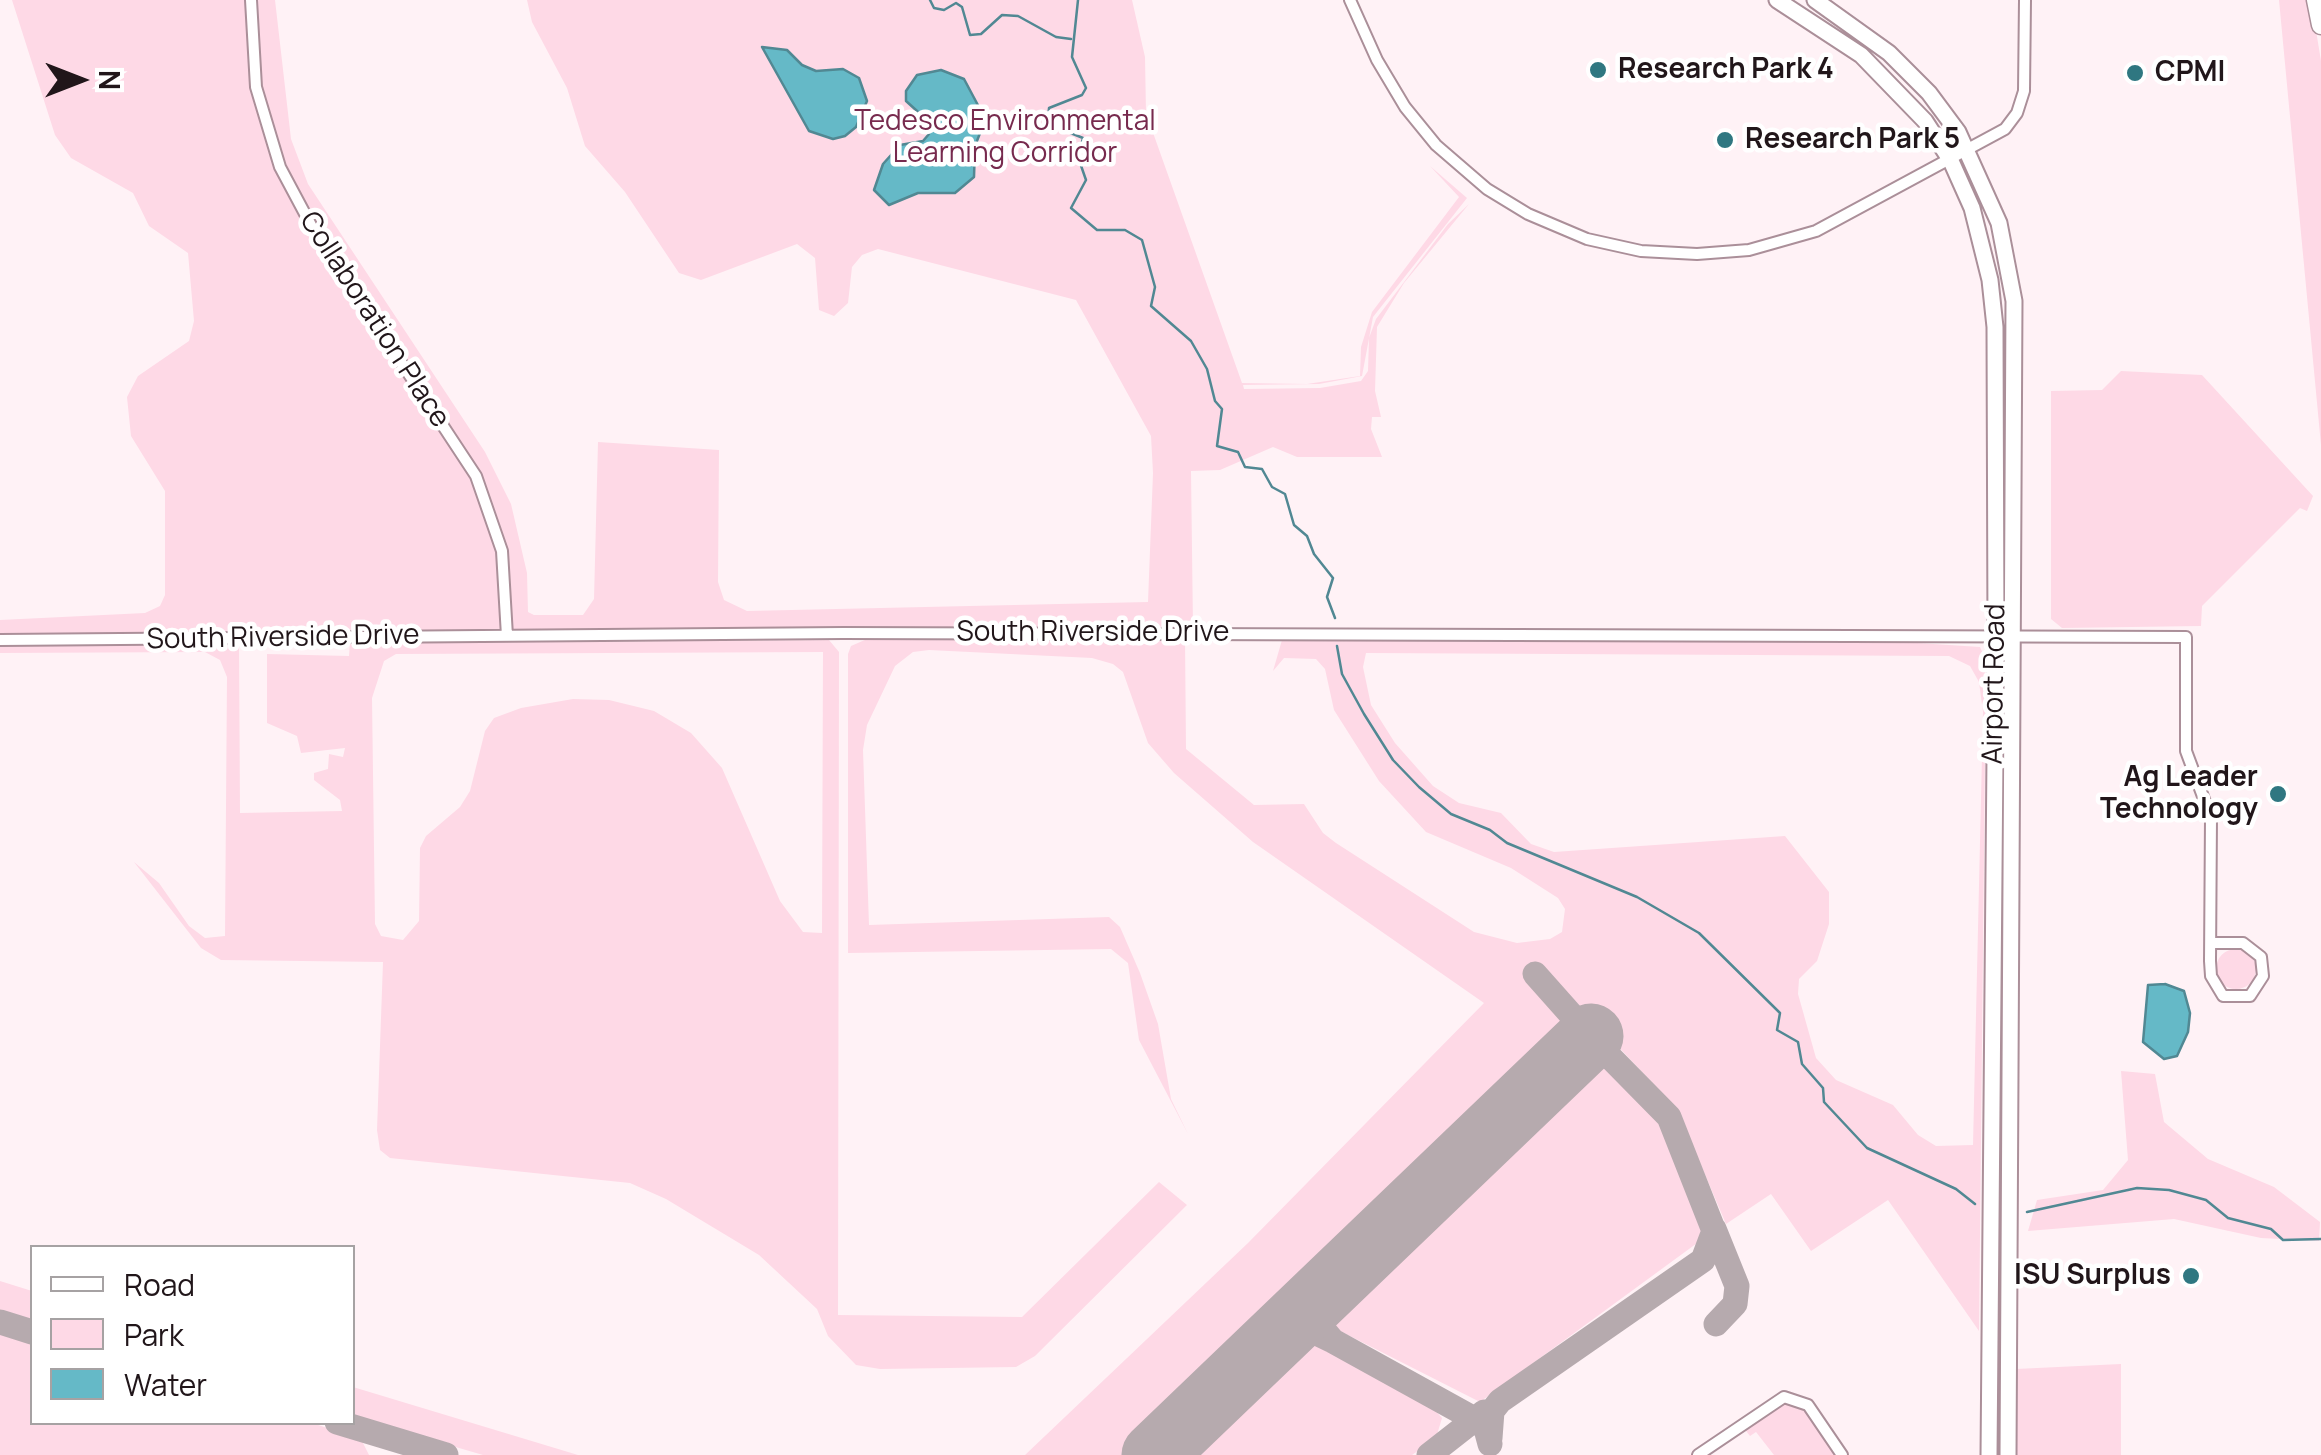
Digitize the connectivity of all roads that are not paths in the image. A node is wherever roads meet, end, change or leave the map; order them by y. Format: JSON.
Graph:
{"nodes":[{"id":1,"x":251,"y":0,"type":"edge"},
{"id":2,"x":1350,"y":0,"type":"edge"},
{"id":3,"x":1777,"y":0,"type":"edge"},
{"id":4,"x":1815,"y":0,"type":"edge"},
{"id":5,"x":2025,"y":0,"type":"edge"},
{"id":6,"x":2316,"y":0,"type":"edge"},
{"id":7,"x":2321,"y":25,"type":"edge"},
{"id":8,"x":1968,"y":152,"type":"junction"},
{"id":9,"x":1952,"y":161,"type":"junction"},
{"id":10,"x":507,"y":636,"type":"junction"},
{"id":11,"x":1996,"y":636,"type":"junction"},
{"id":12,"x":2016,"y":636,"type":"junction"},
{"id":13,"x":0,"y":640,"type":"edge"},
{"id":14,"x":2210,"y":942,"type":"junction"},
{"id":15,"x":1698,"y":1455,"type":"edge"},
{"id":16,"x":1842,"y":1455,"type":"edge"},
{"id":17,"x":1989,"y":1455,"type":"edge"},
{"id":18,"x":2008,"y":1455,"type":"edge"}],
"edges":[{"from":1,"to":10,"type":"street","name":"Collaboration Place"},
{"from":2,"to":9,"type":"street"},
{"from":3,"to":9,"type":"main road","name":"Airport Road"},
{"from":4,"to":8,"type":"main road","name":"Airport Road"},
{"from":5,"to":8,"type":"street"},
{"from":6,"to":7,"type":"highway"},
{"from":8,"to":9,"type":"street"},
{"from":8,"to":12,"type":"main road","name":"Airport Road"},
{"from":9,"to":11,"type":"main road","name":"Airport Road"},
{"from":10,"to":11,"type":"street","name":"South Riverside Drive"},
{"from":10,"to":13,"type":"street","name":"South Riverside Drive"},
{"from":11,"to":12,"type":"street","name":"South Riverside Drive"},
{"from":11,"to":17,"type":"main road","name":"Airport Road"},
{"from":12,"to":14,"type":"street","name":"South Riverside Drive"},
{"from":12,"to":18,"type":"main road","name":"Airport Road"},
{"from":14,"to":14,"type":"street"},
{"from":15,"to":16,"type":"street"}]}
